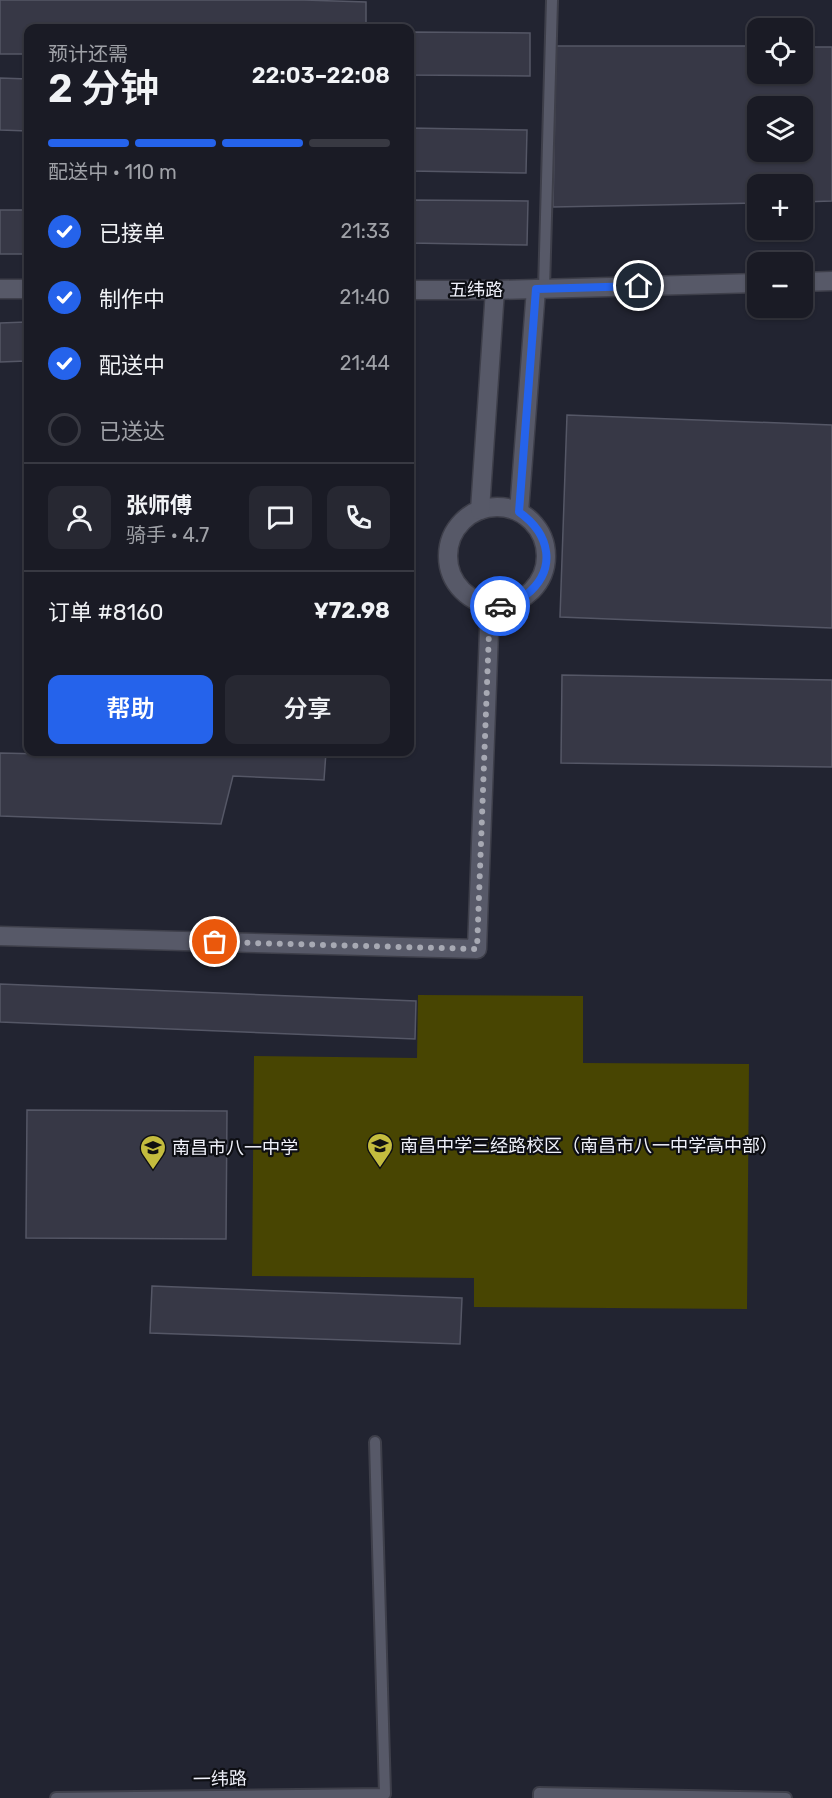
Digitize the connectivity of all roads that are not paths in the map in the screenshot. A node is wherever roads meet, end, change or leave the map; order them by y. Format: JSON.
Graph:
{"nodes":[{"id":1,"x":552,"y":0,"type":"edge"},
{"id":2,"x":832,"y":281,"type":"edge"},
{"id":3,"x":813,"y":282,"type":"edge"},
{"id":4,"x":747,"y":283,"type":"edge"},
{"id":5,"x":0,"y":289,"type":"edge"},
{"id":6,"x":24,"y":289,"type":"edge"},
{"id":7,"x":540,"y":289,"type":"junction"},
{"id":8,"x":414,"y":290,"type":"edge"},
{"id":9,"x":495,"y":290,"type":"junction"},
{"id":10,"x":480,"y":510,"type":"junction"},
{"id":11,"x":519,"y":512,"type":"junction"},
{"id":12,"x":490,"y":605,"type":"junction"},
{"id":13,"x":0,"y":936,"type":"edge"},
{"id":14,"x":375,"y":1442,"type":"dead end"},
{"id":15,"x":56,"y":1798,"type":"edge"},
{"id":16,"x":539,"y":1798,"type":"edge"},
{"id":17,"x":786,"y":1798,"type":"edge"}],
"edges":[{"from":1,"to":7,"type":"lane"},
{"from":2,"to":3,"type":"street"},
{"from":4,"to":7,"type":"street","name":"五纬路"},
{"from":5,"to":6,"type":"street"},
{"from":7,"to":9,"type":"street","name":"五纬路"},
{"from":7,"to":11,"type":"street"},
{"from":8,"to":9,"type":"street","name":"五纬路"},
{"from":9,"to":10,"type":"street"},
{"from":10,"to":11,"type":"street"},
{"from":10,"to":12,"type":"street"},
{"from":11,"to":12,"type":"street"},
{"from":12,"to":13,"type":"street"},
{"from":14,"to":15,"type":"lane","name":"一纬路"},
{"from":16,"to":17,"type":"lane"}]}
